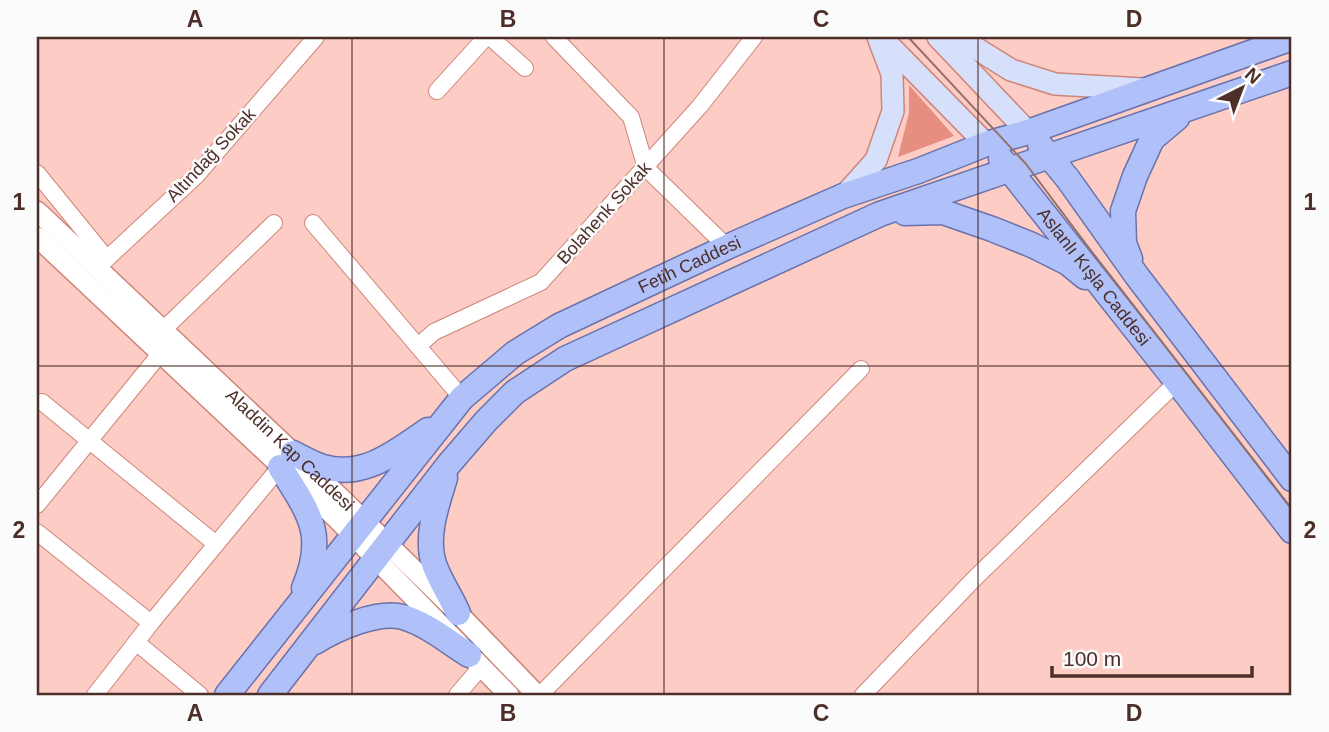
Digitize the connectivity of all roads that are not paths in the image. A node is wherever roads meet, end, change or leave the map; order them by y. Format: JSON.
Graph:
{"nodes":[{"id":1,"x":488,"y":37,"type":"edge"},
{"id":2,"x":554,"y":37,"type":"edge"},
{"id":3,"x":754,"y":37,"type":"edge"},
{"id":4,"x":879,"y":37,"type":"edge"},
{"id":5,"x":938,"y":37,"type":"edge"},
{"id":6,"x":958,"y":37,"type":"edge"},
{"id":7,"x":1292,"y":38,"type":"edge"},
{"id":8,"x":310,"y":39,"type":"edge"},
{"id":9,"x":525,"y":68,"type":"dead end"},
{"id":10,"x":1292,"y":73,"type":"edge"},
{"id":11,"x":1146,"y":89,"type":"junction"},
{"id":12,"x":437,"y":91,"type":"dead end"},
{"id":13,"x":1187,"y":109,"type":"junction"},
{"id":14,"x":1028,"y":132,"type":"junction"},
{"id":15,"x":986,"y":144,"type":"junction"},
{"id":16,"x":1049,"y":155,"type":"junction"},
{"id":17,"x":646,"y":168,"type":"junction"},
{"id":18,"x":1010,"y":170,"type":"junction"},
{"id":19,"x":37,"y":173,"type":"edge"},
{"id":20,"x":843,"y":196,"type":"junction"},
{"id":21,"x":37,"y":211,"type":"edge"},
{"id":22,"x":880,"y":214,"type":"junction"},
{"id":23,"x":274,"y":223,"type":"dead end"},
{"id":24,"x":313,"y":223,"type":"dead end"},
{"id":25,"x":37,"y":237,"type":"edge"},
{"id":26,"x":727,"y":247,"type":"junction"},
{"id":27,"x":103,"y":263,"type":"junction"},
{"id":28,"x":1136,"y":276,"type":"junction"},
{"id":29,"x":1112,"y":299,"type":"junction"},
{"id":30,"x":164,"y":329,"type":"junction"},
{"id":31,"x":418,"y":346,"type":"junction"},
{"id":32,"x":160,"y":354,"type":"junction"},
{"id":33,"x":861,"y":369,"type":"dead end"},
{"id":34,"x":1177,"y":382,"type":"junction"},
{"id":35,"x":42,"y":402,"type":"dead end"},
{"id":36,"x":455,"y":407,"type":"junction"},
{"id":37,"x":88,"y":440,"type":"junction"},
{"id":38,"x":286,"y":460,"type":"junction"},
{"id":39,"x":449,"y":464,"type":"junction"},
{"id":40,"x":1292,"y":480,"type":"edge"},
{"id":41,"x":37,"y":505,"type":"edge"},
{"id":42,"x":359,"y":529,"type":"junction"},
{"id":43,"x":1292,"y":531,"type":"edge"},
{"id":44,"x":37,"y":532,"type":"edge"},
{"id":45,"x":216,"y":544,"type":"junction"},
{"id":46,"x":381,"y":551,"type":"junction"},
{"id":47,"x":296,"y":608,"type":"junction"},
{"id":48,"x":458,"y":613,"type":"junction"},
{"id":49,"x":151,"y":623,"type":"junction"},
{"id":50,"x":136,"y":642,"type":"junction"},
{"id":51,"x":308,"y":646,"type":"junction"},
{"id":52,"x":475,"y":662,"type":"junction"},
{"id":53,"x":95,"y":695,"type":"edge"},
{"id":54,"x":200,"y":695,"type":"edge"},
{"id":55,"x":227,"y":695,"type":"edge"},
{"id":56,"x":270,"y":695,"type":"edge"},
{"id":57,"x":457,"y":695,"type":"edge"},
{"id":58,"x":509,"y":695,"type":"edge"},
{"id":59,"x":538,"y":695,"type":"edge"},
{"id":60,"x":863,"y":695,"type":"edge"}],
"edges":[{"from":1,"to":9,"type":"street"},
{"from":1,"to":12,"type":"street"},
{"from":2,"to":17,"type":"street"},
{"from":3,"to":17,"type":"street","name":"Bolahenk Sokak"},
{"from":4,"to":15,"type":"main road","name":"Aslanlı Kışla Caddesi"},
{"from":4,"to":20,"type":"main road"},
{"from":5,"to":14,"type":"main road","name":"Aslanlı Kışla Caddesi"},
{"from":6,"to":11,"type":"main road"},
{"from":7,"to":11,"type":"main road","name":"Fetih Caddesi"},
{"from":8,"to":27,"type":"street","name":"Altındağ Sokak"},
{"from":10,"to":13,"type":"main road","name":"Fetih Caddesi"},
{"from":11,"to":14,"type":"main road","name":"Fetih Caddesi"},
{"from":13,"to":16,"type":"main road","name":"Fetih Caddesi"},
{"from":13,"to":28,"type":"main road"},
{"from":14,"to":15,"type":"main road","name":"Fetih Caddesi"},
{"from":14,"to":16,"type":"main road","name":"Aslanlı Kışla Caddesi"},
{"from":15,"to":18,"type":"main road","name":"Aslanlı Kışla Caddesi"},
{"from":15,"to":20,"type":"main road","name":"Fetih Caddesi"},
{"from":16,"to":18,"type":"main road","name":"Fetih Caddesi"},
{"from":16,"to":28,"type":"main road","name":"Aslanlı Kışla Caddesi"},
{"from":17,"to":26,"type":"street"},
{"from":17,"to":31,"type":"street","name":"Bolahenk Sokak"},
{"from":18,"to":22,"type":"main road","name":"Fetih Caddesi"},
{"from":18,"to":29,"type":"main road","name":"Aslanlı Kışla Caddesi"},
{"from":19,"to":27,"type":"street"},
{"from":20,"to":26,"type":"main road","name":"Fetih Caddesi"},
{"from":21,"to":27,"type":"street","name":"Aladdin Kap Caddesi"},
{"from":22,"to":29,"type":"main road"},
{"from":22,"to":39,"type":"main road","name":"Fetih Caddesi"},
{"from":23,"to":30,"type":"street"},
{"from":24,"to":31,"type":"street"},
{"from":25,"to":32,"type":"street","name":"Aladdin Kap Caddesi"},
{"from":26,"to":36,"type":"main road","name":"Fetih Caddesi"},
{"from":27,"to":30,"type":"street","name":"Aladdin Kap Caddesi"},
{"from":28,"to":40,"type":"main road","name":"Aslanlı Kışla Caddesi"},
{"from":29,"to":34,"type":"main road","name":"Aslanlı Kışla Caddesi"},
{"from":30,"to":38,"type":"street","name":"Aladdin Kap Caddesi"},
{"from":31,"to":36,"type":"street"},
{"from":32,"to":37,"type":"street"},
{"from":32,"to":38,"type":"street","name":"Aladdin Kap Caddesi"},
{"from":33,"to":59,"type":"street"},
{"from":34,"to":43,"type":"main road","name":"Aslanlı Kışla Caddesi"},
{"from":34,"to":60,"type":"street"},
{"from":35,"to":37,"type":"street"},
{"from":36,"to":38,"type":"main road"},
{"from":36,"to":42,"type":"main road","name":"Fetih Caddesi"},
{"from":37,"to":41,"type":"street"},
{"from":37,"to":45,"type":"street"},
{"from":38,"to":42,"type":"street","name":"Aladdin Kap Caddesi"},
{"from":38,"to":45,"type":"street"},
{"from":38,"to":47,"type":"main road"},
{"from":39,"to":46,"type":"main road","name":"Fetih Caddesi"},
{"from":39,"to":48,"type":"main road"},
{"from":42,"to":46,"type":"street","name":"Aladdin Kap Caddesi"},
{"from":42,"to":47,"type":"main road","name":"Fetih Caddesi"},
{"from":44,"to":49,"type":"street"},
{"from":45,"to":49,"type":"street"},
{"from":46,"to":48,"type":"street","name":"Aladdin Kap Caddesi"},
{"from":46,"to":51,"type":"main road","name":"Fetih Caddesi"},
{"from":46,"to":52,"type":"street","name":"Aladdin Kap Caddesi"},
{"from":47,"to":55,"type":"main road","name":"Fetih Caddesi"},
{"from":48,"to":59,"type":"street","name":"Aladdin Kap Caddesi"},
{"from":49,"to":50,"type":"street"},
{"from":50,"to":53,"type":"street"},
{"from":50,"to":54,"type":"street"},
{"from":51,"to":52,"type":"main road"},
{"from":51,"to":56,"type":"main road","name":"Fetih Caddesi"},
{"from":52,"to":57,"type":"street"},
{"from":52,"to":58,"type":"street","name":"Aladdin Kap Caddesi"}]}
